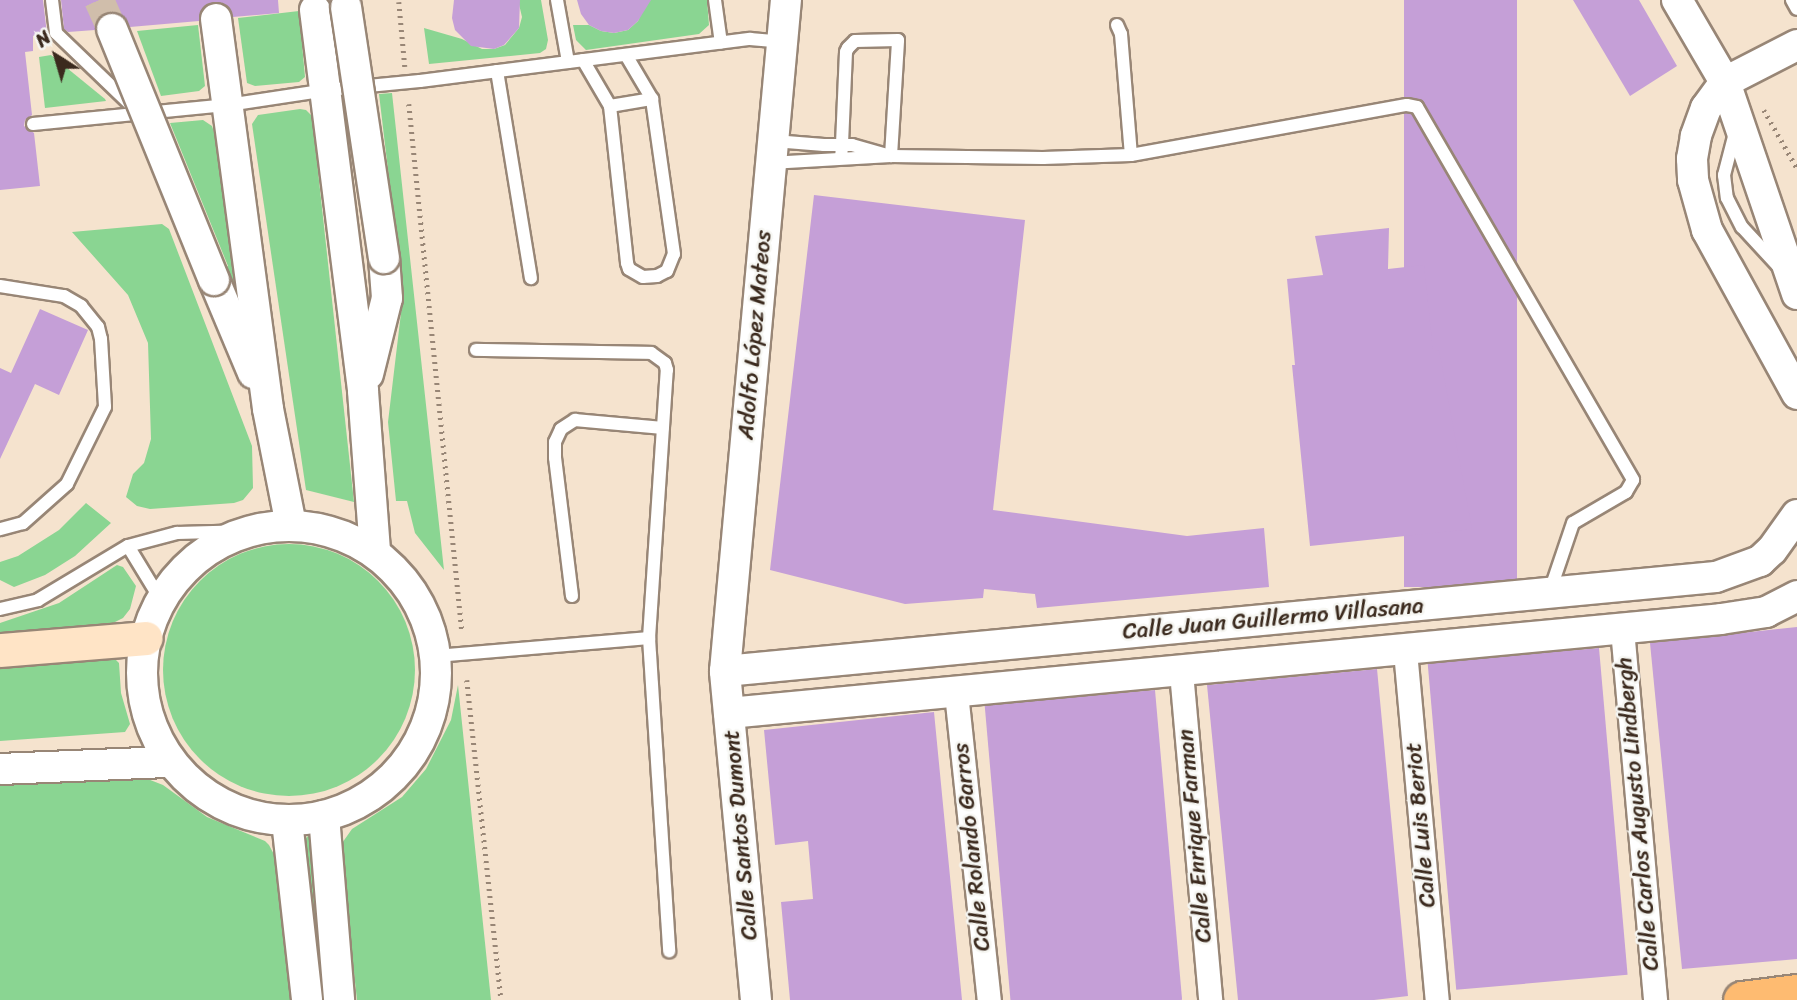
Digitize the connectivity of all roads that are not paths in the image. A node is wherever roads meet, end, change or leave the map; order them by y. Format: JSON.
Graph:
{"nodes":[{"id":1,"x":52,"y":0,"type":"edge"},
{"id":2,"x":557,"y":0,"type":"edge"},
{"id":3,"x":715,"y":0,"type":"edge"},
{"id":4,"x":786,"y":0,"type":"edge"},
{"id":5,"x":1677,"y":0,"type":"edge"},
{"id":6,"x":1791,"y":0,"type":"edge"},
{"id":7,"x":346,"y":7,"type":"dead end"},
{"id":8,"x":1797,"y":9,"type":"edge"},
{"id":9,"x":315,"y":10,"type":"dead end"},
{"id":10,"x":216,"y":19,"type":"dead end"},
{"id":11,"x":1118,"y":25,"type":"dead end"},
{"id":12,"x":112,"y":29,"type":"tunnel mouth"},
{"id":13,"x":782,"y":42,"type":"junction"},
{"id":14,"x":721,"y":43,"type":"junction"},
{"id":15,"x":1797,"y":45,"type":"edge"},
{"id":16,"x":626,"y":54,"type":"junction"},
{"id":17,"x":583,"y":60,"type":"junction"},
{"id":18,"x":568,"y":62,"type":"junction"},
{"id":19,"x":497,"y":71,"type":"junction"},
{"id":20,"x":1734,"y":77,"type":"junction"},
{"id":21,"x":327,"y":90,"type":"junction"},
{"id":22,"x":652,"y":99,"type":"junction"},
{"id":23,"x":228,"y":105,"type":"junction"},
{"id":24,"x":610,"y":106,"type":"junction"},
{"id":25,"x":140,"y":114,"type":"junction"},
{"id":26,"x":33,"y":124,"type":"dead end"},
{"id":27,"x":842,"y":145,"type":"junction"},
{"id":28,"x":771,"y":152,"type":"junction"},
{"id":29,"x":1131,"y":155,"type":"junction"},
{"id":30,"x":891,"y":156,"type":"junction"},
{"id":31,"x":841,"y":159,"type":"junction"},
{"id":32,"x":531,"y":278,"type":"dead end"},
{"id":33,"x":0,"y":286,"type":"edge"},
{"id":34,"x":1795,"y":288,"type":"edge"},
{"id":35,"x":475,"y":351,"type":"dead end"},
{"id":36,"x":363,"y":391,"type":"junction"},
{"id":37,"x":1797,"y":394,"type":"edge"},
{"id":38,"x":268,"y":409,"type":"junction"},
{"id":39,"x":663,"y":428,"type":"junction"},
{"id":40,"x":1797,"y":515,"type":"edge"},
{"id":41,"x":291,"y":526,"type":"junction"},
{"id":42,"x":0,"y":529,"type":"edge"},
{"id":43,"x":250,"y":531,"type":"junction"},
{"id":44,"x":128,"y":546,"type":"junction"},
{"id":45,"x":375,"y":552,"type":"junction"},
{"id":46,"x":1550,"y":592,"type":"junction"},
{"id":47,"x":572,"y":596,"type":"dead end"},
{"id":48,"x":1797,"y":596,"type":"edge"},
{"id":49,"x":161,"y":600,"type":"junction"},
{"id":50,"x":0,"y":609,"type":"edge"},
{"id":51,"x":1622,"y":629,"type":"junction"},
{"id":52,"x":145,"y":638,"type":"junction"},
{"id":53,"x":649,"y":638,"type":"junction"},
{"id":54,"x":0,"y":650,"type":"edge"},
{"id":55,"x":1405,"y":651,"type":"junction"},
{"id":56,"x":436,"y":656,"type":"junction"},
{"id":57,"x":725,"y":671,"type":"junction"},
{"id":58,"x":1181,"y":672,"type":"junction"},
{"id":59,"x":956,"y":694,"type":"junction"},
{"id":60,"x":729,"y":713,"type":"junction"},
{"id":61,"x":170,"y":762,"type":"junction"},
{"id":62,"x":0,"y":769,"type":"edge"},
{"id":63,"x":324,"y":817,"type":"junction"},
{"id":64,"x":287,"y":821,"type":"junction"},
{"id":65,"x":669,"y":951,"type":"dead end"},
{"id":66,"x":1797,"y":993,"type":"edge"},
{"id":67,"x":307,"y":1000,"type":"edge"},
{"id":68,"x":340,"y":1000,"type":"edge"},
{"id":69,"x":756,"y":1000,"type":"edge"},
{"id":70,"x":989,"y":1000,"type":"edge"},
{"id":71,"x":1210,"y":1000,"type":"edge"},
{"id":72,"x":1437,"y":1000,"type":"edge"},
{"id":73,"x":1655,"y":1000,"type":"edge"},
{"id":74,"x":1742,"y":1000,"type":"edge"}],
"edges":[{"from":1,"to":25,"type":"lane"},
{"from":2,"to":18,"type":"lane"},
{"from":3,"to":14,"type":"lane"},
{"from":4,"to":13,"type":"street","name":"Adolfo López Mateos"},
{"from":5,"to":20,"type":"street"},
{"from":6,"to":8,"type":"lane"},
{"from":7,"to":36,"type":"street","bridge":true},
{"from":9,"to":21,"type":"street"},
{"from":10,"to":23,"type":"street"},
{"from":11,"to":29,"type":"lane"},
{"from":12,"to":38,"type":"street","bridge":true},
{"from":13,"to":14,"type":"lane"},
{"from":13,"to":28,"type":"street","name":"Adolfo López Mateos"},
{"from":14,"to":16,"type":"lane"},
{"from":15,"to":20,"type":"street"},
{"from":16,"to":17,"type":"lane"},
{"from":16,"to":22,"type":"lane"},
{"from":17,"to":18,"type":"lane"},
{"from":17,"to":24,"type":"lane"},
{"from":18,"to":19,"type":"lane"},
{"from":19,"to":21,"type":"lane"},
{"from":19,"to":32,"type":"lane"},
{"from":20,"to":34,"type":"street"},
{"from":20,"to":37,"type":"street"},
{"from":21,"to":23,"type":"lane"},
{"from":21,"to":36,"type":"street"},
{"from":22,"to":24,"type":"lane"},
{"from":22,"to":24,"type":"lane"},
{"from":23,"to":25,"type":"lane"},
{"from":23,"to":38,"type":"street"},
{"from":25,"to":26,"type":"lane"},
{"from":27,"to":28,"type":"lane"},
{"from":27,"to":30,"type":"lane"},
{"from":27,"to":30,"type":"lane"},
{"from":27,"to":31,"type":"lane"},
{"from":28,"to":31,"type":"lane"},
{"from":28,"to":57,"type":"street","name":"Adolfo López Mateos"},
{"from":29,"to":30,"type":"lane"},
{"from":29,"to":46,"type":"lane"},
{"from":30,"to":31,"type":"lane"},
{"from":33,"to":42,"type":"lane"},
{"from":35,"to":39,"type":"lane"},
{"from":36,"to":45,"type":"street"},
{"from":38,"to":41,"type":"street"},
{"from":39,"to":47,"type":"lane"},
{"from":39,"to":53,"type":"lane"},
{"from":40,"to":46,"type":"street","name":"Calle Juan Guillermo Villasana"},
{"from":41,"to":43,"type":"street"},
{"from":41,"to":45,"type":"street"},
{"from":43,"to":44,"type":"lane"},
{"from":43,"to":49,"type":"street"},
{"from":44,"to":49,"type":"lane"},
{"from":44,"to":50,"type":"lane"},
{"from":45,"to":56,"type":"street"},
{"from":46,"to":57,"type":"street","name":"Calle Juan Guillermo Villasana"},
{"from":48,"to":51,"type":"street","name":"Calle Juan Guillermo Villasana"},
{"from":49,"to":52,"type":"street"},
{"from":51,"to":55,"type":"street","name":"Calle Juan Guillermo Villasana"},
{"from":51,"to":73,"type":"street","name":"Calle Carlos Augusto Lindbergh"},
{"from":52,"to":54,"type":"main road"},
{"from":52,"to":61,"type":"street"},
{"from":53,"to":56,"type":"lane"},
{"from":53,"to":65,"type":"lane"},
{"from":55,"to":58,"type":"street","name":"Calle Juan Guillermo Villasana"},
{"from":55,"to":72,"type":"street","name":"Calle Luis Beriot"},
{"from":56,"to":63,"type":"street"},
{"from":57,"to":60,"type":"street","name":"Calle Santos Dumont"},
{"from":58,"to":59,"type":"street","name":"Calle Juan Guillermo Villasana"},
{"from":58,"to":71,"type":"street","name":"Calle Enrique Farman"},
{"from":59,"to":60,"type":"street","name":"Calle Juan Guillermo Villasana"},
{"from":59,"to":70,"type":"street","name":"Calle Rolando Garros"},
{"from":60,"to":69,"type":"street","name":"Calle Santos Dumont"},
{"from":61,"to":62,"type":"street"},
{"from":61,"to":64,"type":"street"},
{"from":63,"to":64,"type":"street"},
{"from":63,"to":68,"type":"street"},
{"from":64,"to":67,"type":"street"},
{"from":66,"to":74,"type":"main road"}]}
